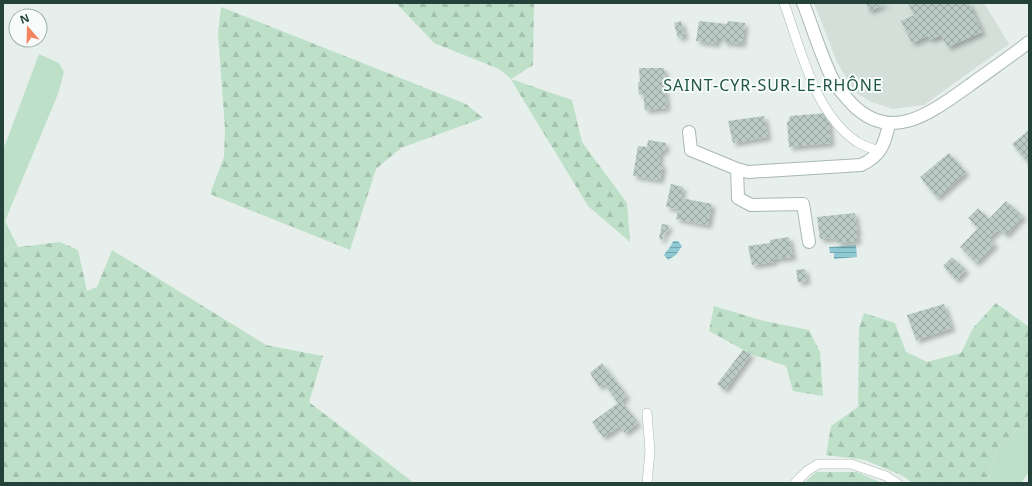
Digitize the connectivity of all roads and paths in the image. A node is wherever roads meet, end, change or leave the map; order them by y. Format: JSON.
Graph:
{"nodes":[{"id":1,"x":784,"y":3,"type":"edge"},
{"id":2,"x":803,"y":3,"type":"edge"},
{"id":3,"x":1029,"y":42,"type":"edge"},
{"id":4,"x":890,"y":124,"type":"junction"},
{"id":5,"x":689,"y":132,"type":"dead end"},
{"id":6,"x":880,"y":151,"type":"junction"},
{"id":7,"x":737,"y":169,"type":"junction"},
{"id":8,"x":810,"y":242,"type":"dead end"},
{"id":9,"x":647,"y":412,"type":"dead end"},
{"id":10,"x":647,"y":483,"type":"edge"},
{"id":11,"x":795,"y":483,"type":"edge"},
{"id":12,"x":897,"y":483,"type":"edge"}],
"edges":[{"from":1,"to":6,"type":"lane"},
{"from":2,"to":4,"type":"street"},
{"from":3,"to":4,"type":"street"},
{"from":4,"to":6,"type":"street"},
{"from":5,"to":7,"type":"street"},
{"from":6,"to":7,"type":"street"},
{"from":7,"to":8,"type":"street"},
{"from":9,"to":10,"type":"lane"},
{"from":11,"to":12,"type":"lane"}]}
